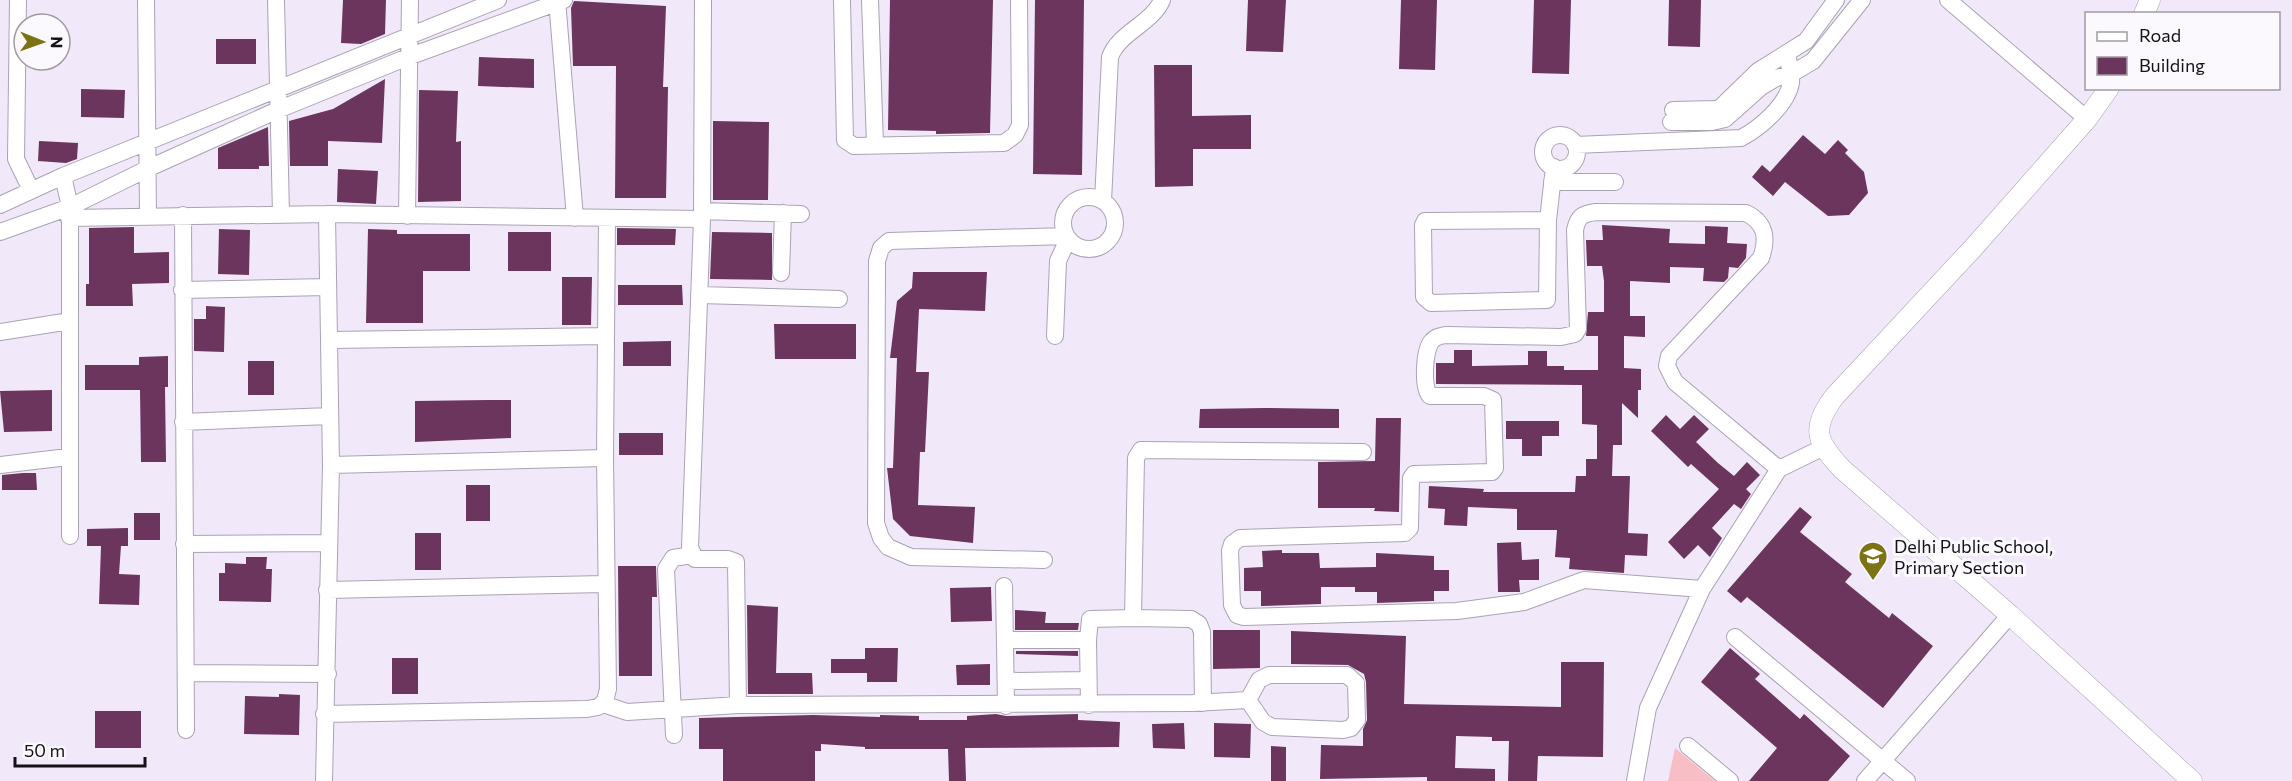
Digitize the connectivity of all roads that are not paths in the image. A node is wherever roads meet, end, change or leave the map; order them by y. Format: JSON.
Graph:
{"nodes":[{"id":1,"x":18,"y":0,"type":"edge"},
{"id":2,"x":146,"y":0,"type":"edge"},
{"id":3,"x":276,"y":0,"type":"edge"},
{"id":4,"x":410,"y":0,"type":"edge"},
{"id":5,"x":498,"y":0,"type":"edge"},
{"id":6,"x":703,"y":0,"type":"edge"},
{"id":7,"x":842,"y":0,"type":"edge"},
{"id":8,"x":870,"y":0,"type":"edge"},
{"id":9,"x":1019,"y":0,"type":"edge"},
{"id":10,"x":1162,"y":0,"type":"edge"},
{"id":11,"x":1862,"y":0,"type":"edge"},
{"id":12,"x":1948,"y":0,"type":"edge"},
{"id":13,"x":560,"y":1,"type":"edge"},
{"id":14,"x":1830,"y":3,"type":"edge"},
{"id":15,"x":1843,"y":26,"type":"junction"},
{"id":16,"x":407,"y":36,"type":"junction"},
{"id":17,"x":1787,"y":55,"type":"junction"},
{"id":18,"x":408,"y":57,"type":"junction"},
{"id":19,"x":1791,"y":74,"type":"junction"},
{"id":20,"x":280,"y":89,"type":"junction"},
{"id":21,"x":2108,"y":90,"type":"edge"},
{"id":22,"x":280,"y":109,"type":"junction"},
{"id":23,"x":2087,"y":119,"type":"junction"},
{"id":24,"x":148,"y":141,"type":"junction"},
{"id":25,"x":875,"y":145,"type":"junction"},
{"id":26,"x":1575,"y":145,"type":"junction"},
{"id":27,"x":149,"y":168,"type":"junction"},
{"id":28,"x":1553,"y":175,"type":"junction"},
{"id":29,"x":63,"y":176,"type":"junction"},
{"id":30,"x":1615,"y":182,"type":"dead end"},
{"id":31,"x":31,"y":190,"type":"junction"},
{"id":32,"x":1103,"y":201,"type":"junction"},
{"id":33,"x":0,"y":204,"type":"edge"},
{"id":34,"x":70,"y":213,"type":"junction"},
{"id":35,"x":783,"y":213,"type":"junction"},
{"id":36,"x":281,"y":214,"type":"junction"},
{"id":37,"x":327,"y":214,"type":"junction"},
{"id":38,"x":801,"y":214,"type":"dead end"},
{"id":39,"x":183,"y":215,"type":"junction"},
{"id":40,"x":702,"y":215,"type":"junction"},
{"id":41,"x":148,"y":216,"type":"junction"},
{"id":42,"x":407,"y":216,"type":"junction"},
{"id":43,"x":574,"y":218,"type":"junction"},
{"id":44,"x":607,"y":219,"type":"junction"},
{"id":45,"x":1548,"y":220,"type":"junction"},
{"id":46,"x":0,"y":232,"type":"edge"},
{"id":47,"x":1070,"y":240,"type":"junction"},
{"id":48,"x":781,"y":273,"type":"dead end"},
{"id":49,"x":328,"y":287,"type":"junction"},
{"id":50,"x":182,"y":290,"type":"junction"},
{"id":51,"x":699,"y":295,"type":"junction"},
{"id":52,"x":839,"y":299,"type":"dead end"},
{"id":53,"x":70,"y":321,"type":"junction"},
{"id":54,"x":0,"y":332,"type":"edge"},
{"id":55,"x":605,"y":336,"type":"junction"},
{"id":56,"x":1059,"y":336,"type":"dead end"},
{"id":57,"x":330,"y":340,"type":"junction"},
{"id":58,"x":329,"y":416,"type":"junction"},
{"id":59,"x":183,"y":422,"type":"junction"},
{"id":60,"x":1822,"y":448,"type":"junction"},
{"id":61,"x":1363,"y":452,"type":"dead end"},
{"id":62,"x":68,"y":457,"type":"junction"},
{"id":63,"x":605,"y":458,"type":"junction"},
{"id":64,"x":0,"y":465,"type":"edge"},
{"id":65,"x":331,"y":465,"type":"junction"},
{"id":66,"x":1779,"y":469,"type":"junction"},
{"id":67,"x":70,"y":536,"type":"dead end"},
{"id":68,"x":329,"y":543,"type":"junction"},
{"id":69,"x":184,"y":544,"type":"junction"},
{"id":70,"x":692,"y":555,"type":"junction"},
{"id":71,"x":1044,"y":560,"type":"dead end"},
{"id":72,"x":605,"y":584,"type":"junction"},
{"id":73,"x":1004,"y":586,"type":"dead end"},
{"id":74,"x":1702,"y":589,"type":"junction"},
{"id":75,"x":327,"y":590,"type":"junction"},
{"id":76,"x":2010,"y":615,"type":"junction"},
{"id":77,"x":1133,"y":618,"type":"junction"},
{"id":78,"x":1735,"y":637,"type":"dead end"},
{"id":79,"x":1005,"y":640,"type":"junction"},
{"id":80,"x":1088,"y":640,"type":"junction"},
{"id":81,"x":186,"y":673,"type":"junction"},
{"id":82,"x":328,"y":674,"type":"junction"},
{"id":83,"x":1088,"y":680,"type":"junction"},
{"id":84,"x":1006,"y":681,"type":"junction"},
{"id":85,"x":1248,"y":700,"type":"junction"},
{"id":86,"x":1203,"y":703,"type":"junction"},
{"id":87,"x":603,"y":704,"type":"junction"},
{"id":88,"x":738,"y":705,"type":"junction"},
{"id":89,"x":1089,"y":705,"type":"junction"},
{"id":90,"x":1006,"y":706,"type":"junction"},
{"id":91,"x":673,"y":710,"type":"junction"},
{"id":92,"x":324,"y":714,"type":"junction"},
{"id":93,"x":186,"y":730,"type":"dead end"},
{"id":94,"x":674,"y":735,"type":"dead end"},
{"id":95,"x":1688,"y":746,"type":"dead end"},
{"id":96,"x":1884,"y":760,"type":"junction"},
{"id":97,"x":324,"y":781,"type":"edge"},
{"id":98,"x":1635,"y":781,"type":"edge"},
{"id":99,"x":1730,"y":781,"type":"edge"},
{"id":100,"x":1865,"y":781,"type":"edge"},
{"id":101,"x":1907,"y":781,"type":"edge"},
{"id":102,"x":2192,"y":781,"type":"edge"}],
"edges":[{"from":1,"to":31,"type":"street"},
{"from":2,"to":24,"type":"street"},
{"from":3,"to":20,"type":"street"},
{"from":4,"to":16,"type":"street"},
{"from":5,"to":16,"type":"street"},
{"from":6,"to":40,"type":"street"},
{"from":7,"to":25,"type":"street"},
{"from":8,"to":25,"type":"street"},
{"from":9,"to":25,"type":"street"},
{"from":10,"to":32,"type":"street"},
{"from":11,"to":15,"type":"street"},
{"from":12,"to":23,"type":"street"},
{"from":13,"to":18,"type":"street"},
{"from":13,"to":43,"type":"street"},
{"from":14,"to":15,"type":"street"},
{"from":14,"to":17,"type":"street"},
{"from":15,"to":19,"type":"street"},
{"from":16,"to":18,"type":"street"},
{"from":16,"to":20,"type":"street"},
{"from":17,"to":19,"type":"street"},
{"from":17,"to":19,"type":"street"},
{"from":18,"to":22,"type":"street"},
{"from":18,"to":42,"type":"street"},
{"from":19,"to":26,"type":"street"},
{"from":20,"to":22,"type":"street"},
{"from":20,"to":24,"type":"street"},
{"from":21,"to":23,"type":"street"},
{"from":22,"to":27,"type":"street"},
{"from":22,"to":36,"type":"street"},
{"from":23,"to":60,"type":"street"},
{"from":24,"to":27,"type":"street"},
{"from":24,"to":29,"type":"street"},
{"from":26,"to":28,"type":"street"},
{"from":26,"to":28,"type":"street"},
{"from":27,"to":34,"type":"street"},
{"from":27,"to":41,"type":"street"},
{"from":28,"to":30,"type":"street"},
{"from":28,"to":45,"type":"street"},
{"from":29,"to":31,"type":"street"},
{"from":29,"to":34,"type":"street"},
{"from":31,"to":33,"type":"street"},
{"from":32,"to":47,"type":"street"},
{"from":32,"to":47,"type":"street"},
{"from":34,"to":41,"type":"street"},
{"from":34,"to":46,"type":"street"},
{"from":34,"to":53,"type":"street"},
{"from":35,"to":38,"type":"street"},
{"from":35,"to":40,"type":"street"},
{"from":35,"to":48,"type":"street"},
{"from":36,"to":37,"type":"street"},
{"from":36,"to":39,"type":"street"},
{"from":37,"to":42,"type":"street"},
{"from":37,"to":49,"type":"street"},
{"from":39,"to":41,"type":"street"},
{"from":39,"to":50,"type":"street"},
{"from":40,"to":44,"type":"street"},
{"from":40,"to":51,"type":"street"},
{"from":42,"to":43,"type":"street"},
{"from":43,"to":44,"type":"street"},
{"from":44,"to":55,"type":"street"},
{"from":45,"to":45,"type":"street"},
{"from":47,"to":56,"type":"street"},
{"from":47,"to":71,"type":"street"},
{"from":49,"to":50,"type":"street"},
{"from":49,"to":57,"type":"street"},
{"from":50,"to":59,"type":"street"},
{"from":51,"to":52,"type":"street"},
{"from":51,"to":70,"type":"street"},
{"from":53,"to":54,"type":"street"},
{"from":53,"to":62,"type":"street"},
{"from":55,"to":57,"type":"street"},
{"from":55,"to":63,"type":"street"},
{"from":57,"to":58,"type":"street"},
{"from":58,"to":59,"type":"street"},
{"from":58,"to":65,"type":"street"},
{"from":59,"to":69,"type":"street"},
{"from":60,"to":66,"type":"street"},
{"from":60,"to":76,"type":"street"},
{"from":61,"to":77,"type":"street"},
{"from":62,"to":64,"type":"street"},
{"from":62,"to":67,"type":"street"},
{"from":63,"to":65,"type":"street"},
{"from":63,"to":72,"type":"street"},
{"from":65,"to":68,"type":"street"},
{"from":66,"to":74,"type":"street"},
{"from":66,"to":74,"type":"street"},
{"from":68,"to":69,"type":"street"},
{"from":68,"to":75,"type":"street"},
{"from":69,"to":81,"type":"street"},
{"from":70,"to":88,"type":"street"},
{"from":70,"to":91,"type":"street"},
{"from":72,"to":75,"type":"street"},
{"from":72,"to":87,"type":"street"},
{"from":73,"to":79,"type":"street"},
{"from":74,"to":98,"type":"street"},
{"from":75,"to":82,"type":"street"},
{"from":76,"to":96,"type":"street"},
{"from":76,"to":102,"type":"street"},
{"from":77,"to":80,"type":"street"},
{"from":77,"to":86,"type":"street"},
{"from":78,"to":96,"type":"street"},
{"from":79,"to":80,"type":"street"},
{"from":79,"to":84,"type":"street"},
{"from":80,"to":83,"type":"street"},
{"from":81,"to":82,"type":"street"},
{"from":81,"to":93,"type":"street"},
{"from":82,"to":92,"type":"street"},
{"from":83,"to":84,"type":"street"},
{"from":83,"to":89,"type":"street"},
{"from":84,"to":90,"type":"street"},
{"from":85,"to":85,"type":"street"},
{"from":85,"to":86,"type":"street"},
{"from":86,"to":89,"type":"street"},
{"from":87,"to":91,"type":"street"},
{"from":87,"to":92,"type":"street"},
{"from":88,"to":90,"type":"street"},
{"from":88,"to":91,"type":"street"},
{"from":89,"to":90,"type":"street"},
{"from":91,"to":94,"type":"street"},
{"from":92,"to":97,"type":"street"},
{"from":95,"to":99,"type":"street"},
{"from":96,"to":100,"type":"street"},
{"from":96,"to":101,"type":"street"}]}
